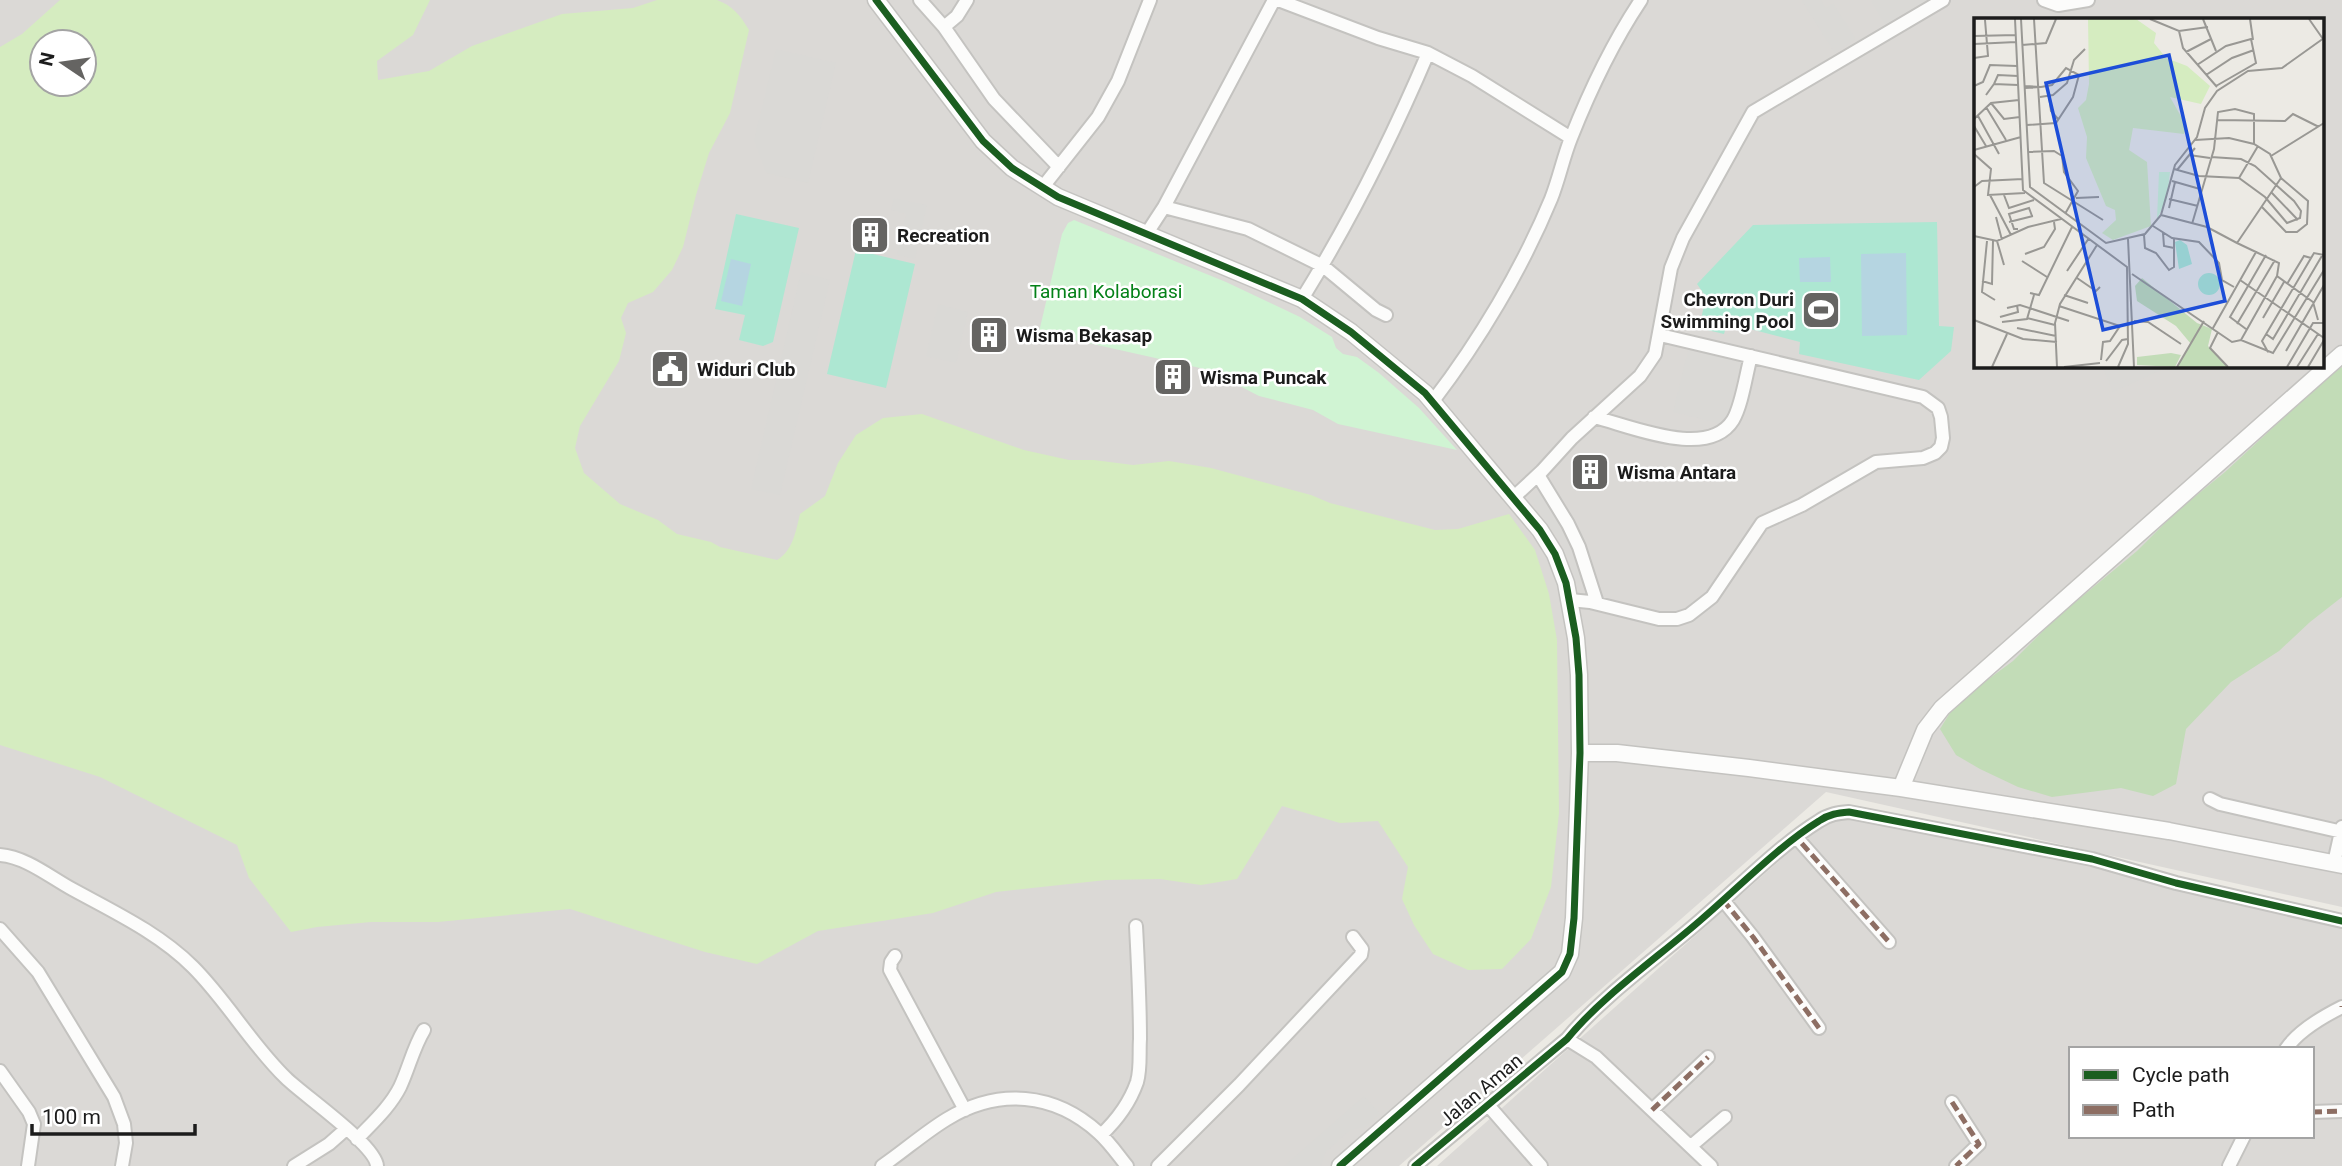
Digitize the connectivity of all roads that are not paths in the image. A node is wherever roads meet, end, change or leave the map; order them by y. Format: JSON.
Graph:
{"nodes":[{"id":1,"x":876,"y":0,"type":"edge"},
{"id":2,"x":920,"y":0,"type":"edge"},
{"id":3,"x":967,"y":0,"type":"edge"},
{"id":4,"x":1150,"y":0,"type":"edge"},
{"id":5,"x":1276,"y":0,"type":"edge"},
{"id":6,"x":1641,"y":0,"type":"edge"},
{"id":7,"x":1943,"y":0,"type":"edge"},
{"id":8,"x":2045,"y":0,"type":"edge"},
{"id":9,"x":2088,"y":0,"type":"edge"},
{"id":10,"x":944,"y":27,"type":"junction"},
{"id":11,"x":1428,"y":53,"type":"junction"},
{"id":12,"x":1571,"y":138,"type":"junction"},
{"id":13,"x":1059,"y":167,"type":"junction"},
{"id":14,"x":1042,"y":188,"type":"junction"},
{"id":15,"x":1164,"y":207,"type":"junction"},
{"id":16,"x":1147,"y":233,"type":"junction"},
{"id":17,"x":1322,"y":266,"type":"junction"},
{"id":18,"x":1302,"y":299,"type":"junction"},
{"id":19,"x":1386,"y":315,"type":"dead end"},
{"id":20,"x":1660,"y":335,"type":"junction"},
{"id":21,"x":2342,"y":354,"type":"edge"},
{"id":22,"x":1751,"y":356,"type":"junction"},
{"id":23,"x":1433,"y":401,"type":"junction"},
{"id":24,"x":1594,"y":417,"type":"junction"},
{"id":25,"x":1538,"y":475,"type":"junction"},
{"id":26,"x":1514,"y":497,"type":"junction"},
{"id":27,"x":1570,"y":600,"type":"junction"},
{"id":28,"x":1597,"y":603,"type":"junction"},
{"id":29,"x":1580,"y":753,"type":"junction"},
{"id":30,"x":1901,"y":788,"type":"junction"},
{"id":31,"x":2210,"y":799,"type":"dead end"},
{"id":32,"x":2342,"y":830,"type":"edge"},
{"id":33,"x":1797,"y":838,"type":"junction"},
{"id":34,"x":0,"y":855,"type":"edge"},
{"id":35,"x":2338,"y":864,"type":"edge"},
{"id":36,"x":1723,"y":900,"type":"junction"},
{"id":37,"x":2342,"y":921,"type":"edge"},
{"id":38,"x":1136,"y":926,"type":"dead end"},
{"id":39,"x":0,"y":929,"type":"edge"},
{"id":40,"x":1353,"y":937,"type":"dead end"},
{"id":41,"x":1889,"y":942,"type":"dead end"},
{"id":42,"x":895,"y":956,"type":"dead end"},
{"id":43,"x":2342,"y":1007,"type":"edge"},
{"id":44,"x":1819,"y":1028,"type":"dead end"},
{"id":45,"x":425,"y":1030,"type":"dead end"},
{"id":46,"x":1567,"y":1039,"type":"junction"},
{"id":47,"x":2287,"y":1047,"type":"edge"},
{"id":48,"x":1708,"y":1057,"type":"dead end"},
{"id":49,"x":0,"y":1071,"type":"edge"},
{"id":50,"x":1952,"y":1102,"type":"dead end"},
{"id":51,"x":1488,"y":1105,"type":"junction"},
{"id":52,"x":965,"y":1110,"type":"junction"},
{"id":53,"x":1652,"y":1110,"type":"junction"},
{"id":54,"x":2342,"y":1111,"type":"edge"},
{"id":55,"x":2314,"y":1112,"type":"edge"},
{"id":56,"x":1726,"y":1117,"type":"dead end"},
{"id":57,"x":346,"y":1129,"type":"junction"},
{"id":58,"x":1101,"y":1135,"type":"junction"},
{"id":59,"x":2244,"y":1138,"type":"edge"},
{"id":60,"x":357,"y":1139,"type":"junction"},
{"id":61,"x":1691,"y":1146,"type":"junction"},
{"id":62,"x":28,"y":1166,"type":"edge"},
{"id":63,"x":122,"y":1166,"type":"edge"},
{"id":64,"x":295,"y":1166,"type":"edge"},
{"id":65,"x":377,"y":1166,"type":"edge"},
{"id":66,"x":882,"y":1166,"type":"edge"},
{"id":67,"x":1127,"y":1166,"type":"edge"},
{"id":68,"x":1158,"y":1166,"type":"edge"},
{"id":69,"x":1340,"y":1166,"type":"edge"},
{"id":70,"x":1415,"y":1166,"type":"edge"},
{"id":71,"x":1541,"y":1166,"type":"edge"},
{"id":72,"x":1711,"y":1166,"type":"edge"},
{"id":73,"x":1956,"y":1166,"type":"edge"},
{"id":74,"x":2229,"y":1166,"type":"edge"}],
"edges":[{"from":1,"to":14,"type":"street"},
{"from":2,"to":10,"type":"street"},
{"from":3,"to":10,"type":"street"},
{"from":4,"to":13,"type":"street"},
{"from":5,"to":11,"type":"street"},
{"from":5,"to":15,"type":"street"},
{"from":6,"to":12,"type":"street"},
{"from":7,"to":20,"type":"street"},
{"from":8,"to":9,"type":"street"},
{"from":10,"to":13,"type":"street"},
{"from":11,"to":12,"type":"street"},
{"from":11,"to":17,"type":"street"},
{"from":12,"to":23,"type":"street"},
{"from":13,"to":14,"type":"street"},
{"from":14,"to":16,"type":"street"},
{"from":15,"to":16,"type":"street"},
{"from":15,"to":17,"type":"street"},
{"from":16,"to":18,"type":"street"},
{"from":17,"to":18,"type":"street"},
{"from":17,"to":19,"type":"street"},
{"from":18,"to":23,"type":"street"},
{"from":20,"to":22,"type":"street"},
{"from":20,"to":24,"type":"street"},
{"from":21,"to":30,"type":"street"},
{"from":22,"to":24,"type":"street"},
{"from":22,"to":28,"type":"street"},
{"from":23,"to":26,"type":"street"},
{"from":24,"to":25,"type":"street"},
{"from":25,"to":26,"type":"street"},
{"from":25,"to":28,"type":"street"},
{"from":26,"to":27,"type":"street"},
{"from":27,"to":28,"type":"street"},
{"from":27,"to":29,"type":"street"},
{"from":29,"to":30,"type":"street"},
{"from":29,"to":69,"type":"street"},
{"from":30,"to":35,"type":"street"},
{"from":31,"to":32,"type":"street"},
{"from":32,"to":35,"type":"street"},
{"from":33,"to":36,"type":"street","name":"Jalan Aman"},
{"from":33,"to":37,"type":"street","name":"Jalan Aman"},
{"from":33,"to":41,"type":"street"},
{"from":34,"to":57,"type":"street"},
{"from":36,"to":44,"type":"street"},
{"from":36,"to":46,"type":"street","name":"Jalan Aman"},
{"from":38,"to":58,"type":"street"},
{"from":39,"to":63,"type":"street"},
{"from":40,"to":68,"type":"street"},
{"from":42,"to":52,"type":"street"},
{"from":43,"to":47,"type":"street"},
{"from":45,"to":60,"type":"street"},
{"from":46,"to":51,"type":"street","name":"Jalan Aman"},
{"from":46,"to":53,"type":"street"},
{"from":48,"to":53,"type":"street"},
{"from":49,"to":62,"type":"street"},
{"from":50,"to":73,"type":"street"},
{"from":51,"to":70,"type":"street","name":"Jalan Aman"},
{"from":51,"to":71,"type":"street"},
{"from":52,"to":58,"type":"street"},
{"from":52,"to":66,"type":"street"},
{"from":53,"to":61,"type":"street"},
{"from":54,"to":55,"type":"street"},
{"from":56,"to":61,"type":"street"},
{"from":57,"to":60,"type":"street"},
{"from":57,"to":64,"type":"street"},
{"from":58,"to":67,"type":"street"},
{"from":59,"to":74,"type":"street"},
{"from":60,"to":65,"type":"street"},
{"from":61,"to":72,"type":"street"}]}
